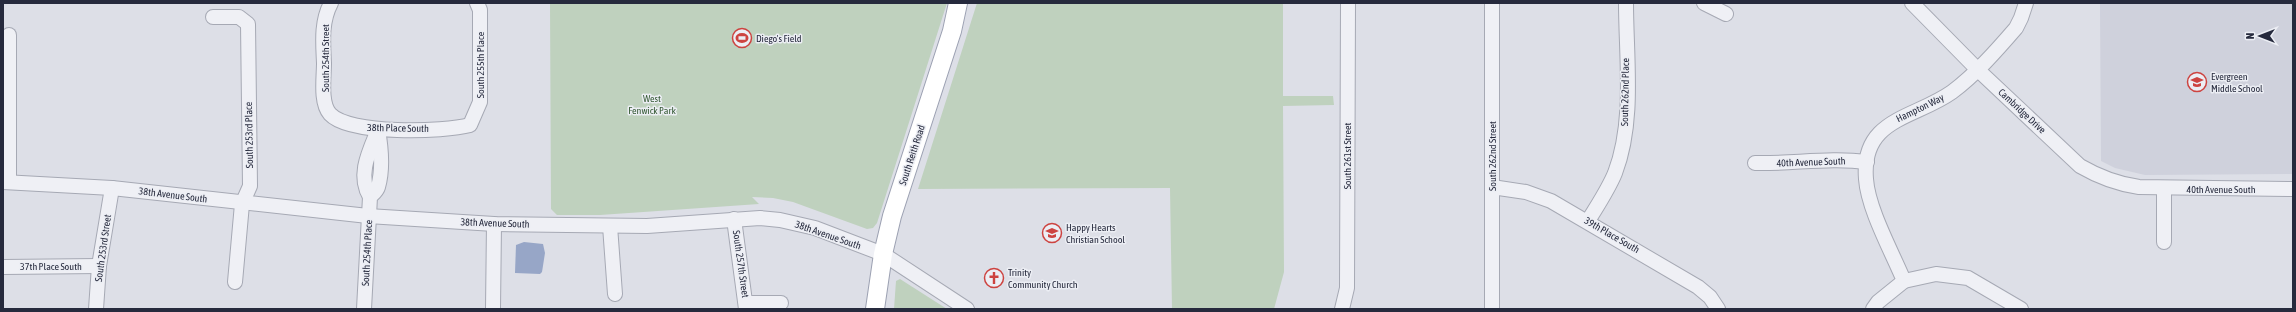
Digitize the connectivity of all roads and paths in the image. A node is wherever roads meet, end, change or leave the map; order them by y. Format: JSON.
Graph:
{"nodes":[{"id":1,"x":331,"y":3,"type":"edge"},
{"id":2,"x":477,"y":3,"type":"edge"},
{"id":3,"x":958,"y":3,"type":"edge"},
{"id":4,"x":1348,"y":3,"type":"edge"},
{"id":5,"x":1492,"y":3,"type":"edge"},
{"id":6,"x":1626,"y":3,"type":"edge"},
{"id":7,"x":1704,"y":3,"type":"edge"},
{"id":8,"x":1912,"y":3,"type":"edge"},
{"id":9,"x":2026,"y":3,"type":"edge"},
{"id":10,"x":1726,"y":14,"type":"dead end"},
{"id":11,"x":213,"y":17,"type":"dead end"},
{"id":12,"x":9,"y":35,"type":"dead end"},
{"id":13,"x":1977,"y":69,"type":"junction"},
{"id":14,"x":329,"y":113,"type":"joint"},
{"id":15,"x":470,"y":125,"type":"joint"},
{"id":16,"x":378,"y":130,"type":"junction"},
{"id":17,"x":1867,"y":162,"type":"junction"},
{"id":18,"x":1755,"y":163,"type":"dead end"},
{"id":19,"x":6,"y":182,"type":"edge"},
{"id":20,"x":1492,"y":186,"type":"junction"},
{"id":21,"x":112,"y":188,"type":"junction"},
{"id":22,"x":2149,"y":188,"type":"joint"},
{"id":23,"x":2164,"y":188,"type":"junction"},
{"id":24,"x":2293,"y":189,"type":"edge"},
{"id":25,"x":242,"y":204,"type":"junction"},
{"id":26,"x":368,"y":216,"type":"junction"},
{"id":27,"x":734,"y":219,"type":"junction"},
{"id":28,"x":1588,"y":221,"type":"junction"},
{"id":29,"x":494,"y":224,"type":"junction"},
{"id":30,"x":610,"y":226,"type":"junction"},
{"id":31,"x":2164,"y":242,"type":"dead end"},
{"id":32,"x":883,"y":254,"type":"junction"},
{"id":33,"x":99,"y":266,"type":"junction"},
{"id":34,"x":3,"y":267,"type":"edge"},
{"id":35,"x":1904,"y":280,"type":"junction"},
{"id":36,"x":235,"y":282,"type":"dead end"},
{"id":37,"x":615,"y":294,"type":"dead end"},
{"id":38,"x":781,"y":303,"type":"dead end"},
{"id":39,"x":746,"y":306,"type":"edge"},
{"id":40,"x":96,"y":309,"type":"edge"},
{"id":41,"x":364,"y":309,"type":"edge"},
{"id":42,"x":493,"y":309,"type":"edge"},
{"id":43,"x":875,"y":309,"type":"edge"},
{"id":44,"x":967,"y":309,"type":"edge"},
{"id":45,"x":1342,"y":309,"type":"edge"},
{"id":46,"x":1492,"y":309,"type":"edge"},
{"id":47,"x":1718,"y":309,"type":"edge"},
{"id":48,"x":1873,"y":309,"type":"edge"},
{"id":49,"x":2021,"y":309,"type":"edge"}],
"edges":[{"from":1,"to":14,"type":"street","name":"South 254th Street"},
{"from":2,"to":15,"type":"street","name":"South 255th Place"},
{"from":3,"to":32,"type":"main road","name":"South Reith Road"},
{"from":4,"to":45,"type":"street","name":"South 261st Street"},
{"from":5,"to":20,"type":"street","name":"South 262nd Street"},
{"from":6,"to":28,"type":"street","name":"South 262nd Place"},
{"from":7,"to":10,"type":"street"},
{"from":8,"to":13,"type":"street","name":"Cambridge Drive"},
{"from":9,"to":13,"type":"street","name":"Hampton Way"},
{"from":11,"to":25,"type":"street","name":"South 253rd Place"},
{"from":12,"to":19,"type":"street"},
{"from":13,"to":17,"type":"street","name":"Hampton Way"},
{"from":13,"to":22,"type":"street","name":"Cambridge Drive"},
{"from":14,"to":16,"type":"street","name":"38th Place South"},
{"from":15,"to":16,"type":"street","name":"38th Place South"},
{"from":16,"to":26,"type":"street","name":"South 254th Place"},
{"from":17,"to":18,"type":"street","name":"40th Avenue South"},
{"from":17,"to":35,"type":"street","name":"Hampton Way"},
{"from":19,"to":21,"type":"street","name":"38th Avenue South"},
{"from":20,"to":28,"type":"street","name":"39th Place South"},
{"from":20,"to":46,"type":"street","name":"South 262nd Street"},
{"from":21,"to":25,"type":"street","name":"38th Avenue South"},
{"from":21,"to":33,"type":"street","name":"South 253rd Street"},
{"from":22,"to":23,"type":"street","name":"40th Avenue South"},
{"from":23,"to":24,"type":"street","name":"40th Avenue South"},
{"from":23,"to":31,"type":"street"},
{"from":25,"to":26,"type":"street","name":"38th Avenue South"},
{"from":25,"to":36,"type":"street","name":"South 253rd Place"},
{"from":26,"to":29,"type":"street","name":"38th Avenue South"},
{"from":26,"to":41,"type":"street","name":"South 254th Place"},
{"from":27,"to":30,"type":"street","name":"38th Avenue South"},
{"from":27,"to":32,"type":"street","name":"38th Avenue South"},
{"from":27,"to":39,"type":"street","name":"South 257th Street"},
{"from":28,"to":47,"type":"street","name":"39th Place South"},
{"from":29,"to":30,"type":"street","name":"38th Avenue South"},
{"from":29,"to":42,"type":"street"},
{"from":30,"to":37,"type":"street"},
{"from":32,"to":43,"type":"main road","name":"South Reith Road"},
{"from":32,"to":44,"type":"street","name":"38th Avenue South"},
{"from":33,"to":34,"type":"street","name":"37th Place South"},
{"from":33,"to":40,"type":"street","name":"South 253rd Street"},
{"from":35,"to":48,"type":"street"},
{"from":35,"to":49,"type":"street"},
{"from":38,"to":39,"type":"street"}]}
